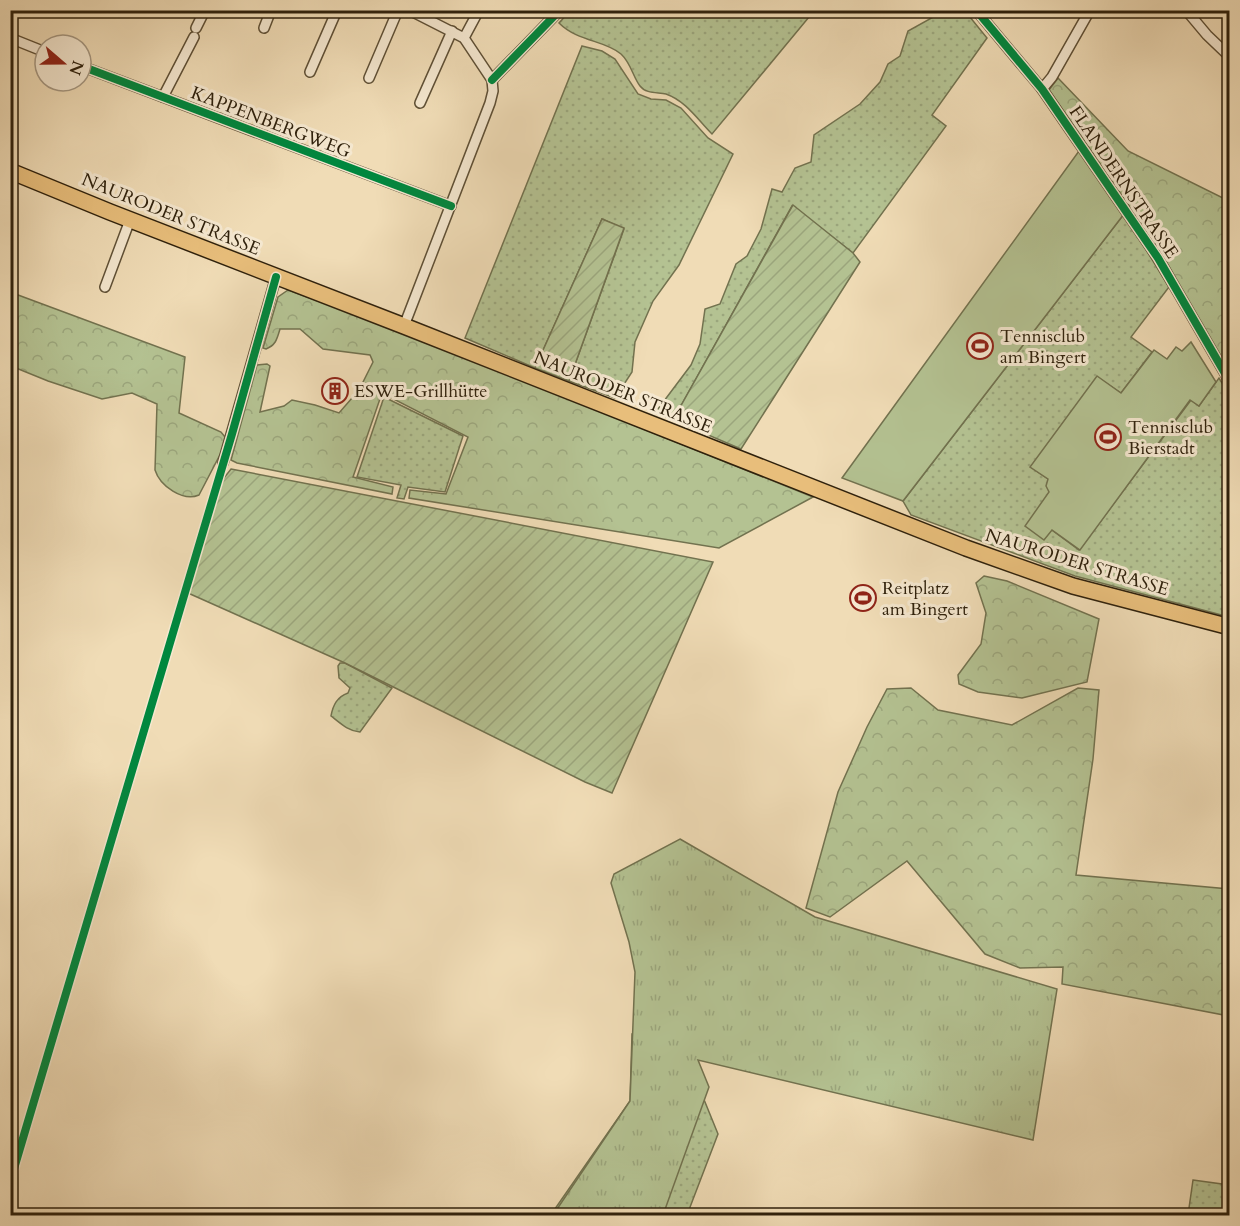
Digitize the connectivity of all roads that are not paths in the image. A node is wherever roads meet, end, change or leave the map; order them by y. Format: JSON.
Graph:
{"nodes":[{"id":1,"x":205,"y":10,"type":"edge"},
{"id":2,"x":271,"y":10,"type":"edge"},
{"id":3,"x":337,"y":10,"type":"edge"},
{"id":4,"x":399,"y":10,"type":"edge"},
{"id":5,"x":409,"y":10,"type":"edge"},
{"id":6,"x":478,"y":10,"type":"edge"},
{"id":7,"x":560,"y":10,"type":"edge"},
{"id":8,"x":976,"y":10,"type":"edge"},
{"id":9,"x":1090,"y":10,"type":"edge"},
{"id":10,"x":1186,"y":10,"type":"edge"},
{"id":11,"x":264,"y":28,"type":"dead end"},
{"id":12,"x":452,"y":31,"type":"junction"},
{"id":13,"x":464,"y":38,"type":"junction"},
{"id":14,"x":10,"y":39,"type":"edge"},
{"id":15,"x":33,"y":48,"type":"edge"},
{"id":16,"x":1230,"y":57,"type":"edge"},
{"id":17,"x":93,"y":71,"type":"edge"},
{"id":18,"x":310,"y":72,"type":"dead end"},
{"id":19,"x":369,"y":78,"type":"dead end"},
{"id":20,"x":492,"y":80,"type":"junction"},
{"id":21,"x":1042,"y":89,"type":"junction"},
{"id":22,"x":163,"y":97,"type":"junction"},
{"id":23,"x":420,"y":103,"type":"dead end"},
{"id":24,"x":10,"y":171,"type":"edge"},
{"id":25,"x":451,"y":206,"type":"junction"},
{"id":26,"x":130,"y":220,"type":"junction"},
{"id":27,"x":276,"y":277,"type":"junction"},
{"id":28,"x":105,"y":287,"type":"dead end"},
{"id":29,"x":405,"y":326,"type":"junction"},
{"id":30,"x":1230,"y":382,"type":"edge"},
{"id":31,"x":223,"y":464,"type":"dead end"},
{"id":32,"x":1230,"y":627,"type":"edge"}],
"edges":[{"from":1,"to":22,"type":"street","name":"KAPPENBERGWEG"},
{"from":2,"to":11,"type":"street"},
{"from":3,"to":18,"type":"street"},
{"from":4,"to":19,"type":"street"},
{"from":5,"to":12,"type":"street"},
{"from":6,"to":13,"type":"street"},
{"from":7,"to":20,"type":"street"},
{"from":8,"to":21,"type":"street","name":"FLANDERNSTRASSE"},
{"from":9,"to":21,"type":"street"},
{"from":10,"to":16,"type":"street"},
{"from":12,"to":13,"type":"street"},
{"from":12,"to":23,"type":"street"},
{"from":13,"to":20,"type":"street"},
{"from":14,"to":15,"type":"street"},
{"from":17,"to":22,"type":"street","name":"KAPPENBERGWEG"},
{"from":20,"to":25,"type":"street"},
{"from":21,"to":30,"type":"street","name":"FLANDERNSTRASSE"},
{"from":22,"to":25,"type":"street","name":"KAPPENBERGWEG"},
{"from":24,"to":26,"type":"main road","name":"NAURODER STRASSE"},
{"from":25,"to":29,"type":"street"},
{"from":26,"to":27,"type":"main road","name":"NAURODER STRASSE"},
{"from":26,"to":28,"type":"street"},
{"from":27,"to":29,"type":"main road","name":"NAURODER STRASSE"},
{"from":27,"to":31,"type":"street"},
{"from":29,"to":32,"type":"main road","name":"NAURODER STRASSE"}]}
